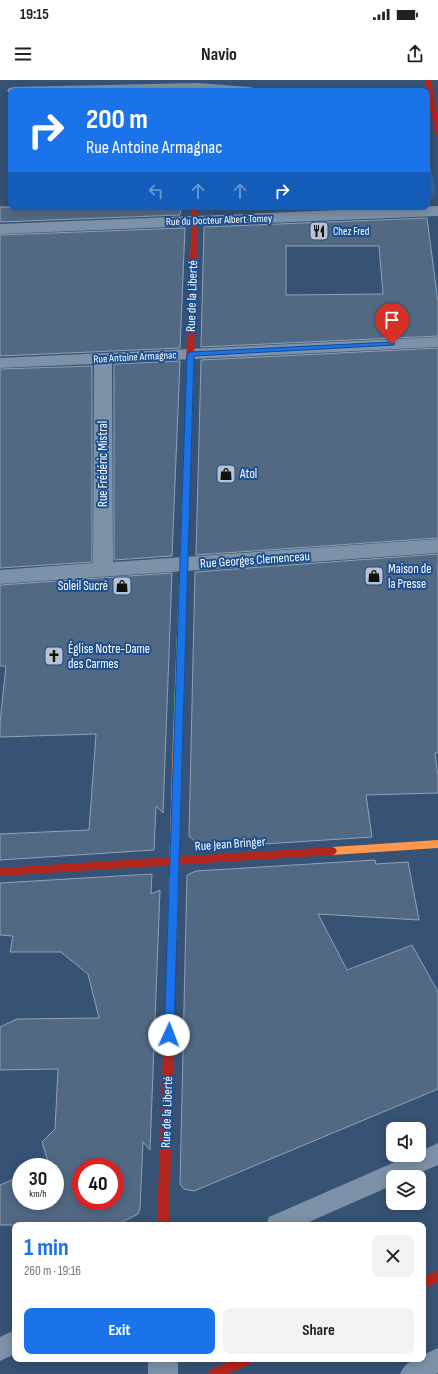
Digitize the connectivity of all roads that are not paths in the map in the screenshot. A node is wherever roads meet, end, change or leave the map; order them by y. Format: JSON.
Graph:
{"nodes":[{"id":1,"x":198,"y":86,"type":"edge"},
{"id":2,"x":124,"y":88,"type":"edge"},
{"id":3,"x":219,"y":88,"type":"edge"},
{"id":4,"x":430,"y":105,"type":"edge"},
{"id":5,"x":438,"y":134,"type":"edge"},
{"id":6,"x":438,"y":211,"type":"edge"},
{"id":7,"x":194,"y":214,"type":"edge"},
{"id":8,"x":0,"y":229,"type":"edge"},
{"id":9,"x":438,"y":342,"type":"edge"},
{"id":10,"x":190,"y":354,"type":"junction"},
{"id":11,"x":103,"y":358,"type":"junction"},
{"id":12,"x":0,"y":363,"type":"edge"},
{"id":13,"x":438,"y":546,"type":"edge"},
{"id":14,"x":184,"y":565,"type":"junction"},
{"id":15,"x":103,"y":570,"type":"junction"},
{"id":16,"x":0,"y":577,"type":"edge"},
{"id":17,"x":438,"y":844,"type":"edge"},
{"id":18,"x":174,"y":861,"type":"junction"},
{"id":19,"x":0,"y":872,"type":"edge"},
{"id":20,"x":438,"y":1154,"type":"edge"},
{"id":21,"x":163,"y":1222,"type":"edge"},
{"id":22,"x":284,"y":1222,"type":"edge"},
{"id":23,"x":438,"y":1276,"type":"edge"},
{"id":24,"x":426,"y":1282,"type":"edge"},
{"id":25,"x":12,"y":1343,"type":"edge"},
{"id":26,"x":0,"y":1349,"type":"edge"},
{"id":27,"x":438,"y":1360,"type":"edge"},
{"id":28,"x":163,"y":1362,"type":"edge"},
{"id":29,"x":241,"y":1362,"type":"edge"},
{"id":30,"x":163,"y":1374,"type":"edge"},
{"id":31,"x":214,"y":1374,"type":"edge"},
{"id":32,"x":412,"y":1374,"type":"edge"}],
"edges":[{"from":1,"to":2,"type":"street"},
{"from":1,"to":3,"type":"street"},
{"from":4,"to":5,"type":"street"},
{"from":6,"to":7,"type":"street","name":"Rue du Docteur Albert Tomey"},
{"from":7,"to":8,"type":"street","name":"Rue du Docteur Albert Tomey"},
{"from":7,"to":10,"type":"street","name":"Rue de la Liberté"},
{"from":9,"to":10,"type":"street","name":"Rue Antoine Armagnac"},
{"from":10,"to":11,"type":"street","name":"Rue Antoine Armagnac"},
{"from":10,"to":14,"type":"street","name":"Rue de la Liberté"},
{"from":11,"to":12,"type":"street","name":"Rue Antoine Armagnac"},
{"from":11,"to":15,"type":"street","name":"Rue Frédéric Mistral"},
{"from":13,"to":14,"type":"street","name":"Rue Georges Clemenceau"},
{"from":14,"to":15,"type":"street","name":"Rue Georges Clemenceau"},
{"from":14,"to":18,"type":"street","name":"Rue de la Liberté"},
{"from":15,"to":16,"type":"street","name":"Rue Georges Clemenceau"},
{"from":17,"to":18,"type":"street","name":"Rue Jean Bringer"},
{"from":18,"to":19,"type":"street","name":"Rue Jean Bringer"},
{"from":18,"to":21,"type":"street","name":"Rue de la Liberté"},
{"from":20,"to":22,"type":"lane"},
{"from":23,"to":24,"type":"street"},
{"from":25,"to":26,"type":"lane"},
{"from":27,"to":32,"type":"lane"},
{"from":28,"to":30,"type":"street"},
{"from":29,"to":31,"type":"street"}]}
